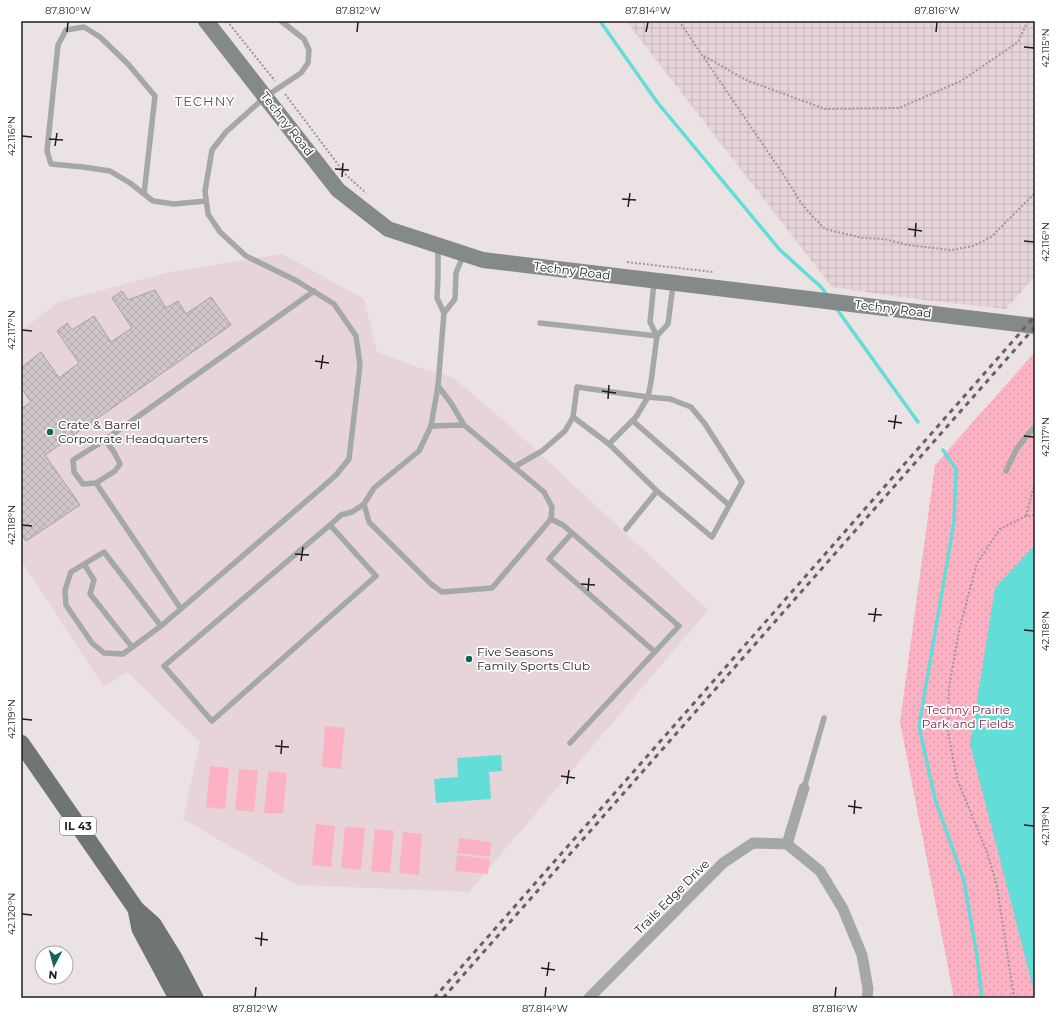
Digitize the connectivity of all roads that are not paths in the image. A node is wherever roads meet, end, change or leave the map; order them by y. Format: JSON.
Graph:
{"nodes":[{"id":1,"x":206,"y":21,"type":"edge"},
{"id":2,"x":282,"y":21,"type":"edge"},
{"id":3,"x":265,"y":97,"type":"junction"},
{"id":4,"x":144,"y":194,"type":"junction"},
{"id":5,"x":206,"y":201,"type":"junction"},
{"id":6,"x":438,"y":245,"type":"junction"},
{"id":7,"x":464,"y":254,"type":"junction"},
{"id":8,"x":654,"y":280,"type":"junction"},
{"id":9,"x":674,"y":283,"type":"junction"},
{"id":10,"x":314,"y":292,"type":"junction"},
{"id":11,"x":444,"y":313,"type":"junction"},
{"id":12,"x":540,"y":322,"type":"dead end"},
{"id":13,"x":1035,"y":326,"type":"edge"},
{"id":14,"x":657,"y":336,"type":"junction"},
{"id":15,"x":438,"y":386,"type":"junction"},
{"id":16,"x":648,"y":397,"type":"junction"},
{"id":17,"x":573,"y":416,"type":"junction"},
{"id":18,"x":633,"y":420,"type":"junction"},
{"id":19,"x":464,"y":425,"type":"junction"},
{"id":20,"x":431,"y":426,"type":"junction"},
{"id":21,"x":1035,"y":427,"type":"edge"},
{"id":22,"x":105,"y":440,"type":"junction"},
{"id":23,"x":609,"y":444,"type":"junction"},
{"id":24,"x":514,"y":467,"type":"junction"},
{"id":25,"x":1006,"y":471,"type":"dead end"},
{"id":26,"x":96,"y":483,"type":"junction"},
{"id":27,"x":657,"y":491,"type":"junction"},
{"id":28,"x":364,"y":504,"type":"junction"},
{"id":29,"x":729,"y":505,"type":"junction"},
{"id":30,"x":551,"y":519,"type":"junction"},
{"id":31,"x":330,"y":525,"type":"junction"},
{"id":32,"x":626,"y":528,"type":"dead end"},
{"id":33,"x":572,"y":533,"type":"junction"},
{"id":34,"x":84,"y":564,"type":"junction"},
{"id":35,"x":181,"y":608,"type":"junction"},
{"id":36,"x":161,"y":626,"type":"junction"},
{"id":37,"x":132,"y":647,"type":"junction"},
{"id":38,"x":655,"y":652,"type":"junction"},
{"id":39,"x":824,"y":718,"type":"dead end"},
{"id":40,"x":21,"y":742,"type":"edge"},
{"id":41,"x":570,"y":743,"type":"dead end"},
{"id":42,"x":804,"y":788,"type":"joint"},
{"id":43,"x":787,"y":844,"type":"junction"},
{"id":44,"x":136,"y":909,"type":"junction"},
{"id":45,"x":177,"y":998,"type":"edge"},
{"id":46,"x":196,"y":998,"type":"edge"},
{"id":47,"x":589,"y":998,"type":"edge"},
{"id":48,"x":867,"y":998,"type":"edge"}],
"edges":[{"from":1,"to":3,"type":"main road","name":"Techny Road"},
{"from":2,"to":3,"type":"lane"},
{"from":3,"to":5,"type":"lane"},
{"from":3,"to":6,"type":"main road","name":"Techny Road"},
{"from":4,"to":4,"type":"lane"},
{"from":4,"to":5,"type":"lane"},
{"from":5,"to":10,"type":"lane"},
{"from":6,"to":7,"type":"main road","name":"Techny Road"},
{"from":6,"to":11,"type":"lane"},
{"from":7,"to":8,"type":"main road","name":"Techny Road"},
{"from":7,"to":11,"type":"lane"},
{"from":8,"to":9,"type":"main road","name":"Techny Road"},
{"from":8,"to":14,"type":"lane"},
{"from":9,"to":13,"type":"main road","name":"Techny Road"},
{"from":9,"to":14,"type":"lane"},
{"from":10,"to":22,"type":"lane"},
{"from":10,"to":35,"type":"lane"},
{"from":11,"to":15,"type":"lane"},
{"from":12,"to":14,"type":"lane"},
{"from":14,"to":16,"type":"lane"},
{"from":15,"to":19,"type":"lane"},
{"from":15,"to":20,"type":"lane"},
{"from":16,"to":17,"type":"lane"},
{"from":16,"to":18,"type":"lane"},
{"from":16,"to":29,"type":"lane"},
{"from":17,"to":23,"type":"lane"},
{"from":17,"to":24,"type":"lane"},
{"from":18,"to":23,"type":"lane"},
{"from":18,"to":29,"type":"lane"},
{"from":19,"to":20,"type":"lane"},
{"from":19,"to":24,"type":"lane"},
{"from":20,"to":28,"type":"lane"},
{"from":21,"to":25,"type":"lane"},
{"from":22,"to":26,"type":"lane"},
{"from":22,"to":26,"type":"lane"},
{"from":23,"to":27,"type":"lane"},
{"from":24,"to":30,"type":"lane"},
{"from":26,"to":35,"type":"lane"},
{"from":27,"to":29,"type":"lane"},
{"from":27,"to":32,"type":"lane"},
{"from":28,"to":30,"type":"lane"},
{"from":28,"to":31,"type":"lane"},
{"from":30,"to":33,"type":"lane"},
{"from":31,"to":31,"type":"lane"},
{"from":33,"to":38,"type":"lane"},
{"from":33,"to":38,"type":"lane"},
{"from":34,"to":36,"type":"lane"},
{"from":34,"to":37,"type":"lane"},
{"from":34,"to":37,"type":"lane"},
{"from":35,"to":36,"type":"lane"},
{"from":36,"to":37,"type":"lane"},
{"from":38,"to":41,"type":"lane"},
{"from":39,"to":42,"type":"lane"},
{"from":40,"to":44,"type":"main road","number":"IL 43"},
{"from":42,"to":43,"type":"street"},
{"from":43,"to":47,"type":"street","name":"Trails Edge Drive"},
{"from":43,"to":48,"type":"street"},
{"from":44,"to":45,"type":"main road","number":"IL 43"},
{"from":44,"to":46,"type":"main road","number":"IL 43"}]}
